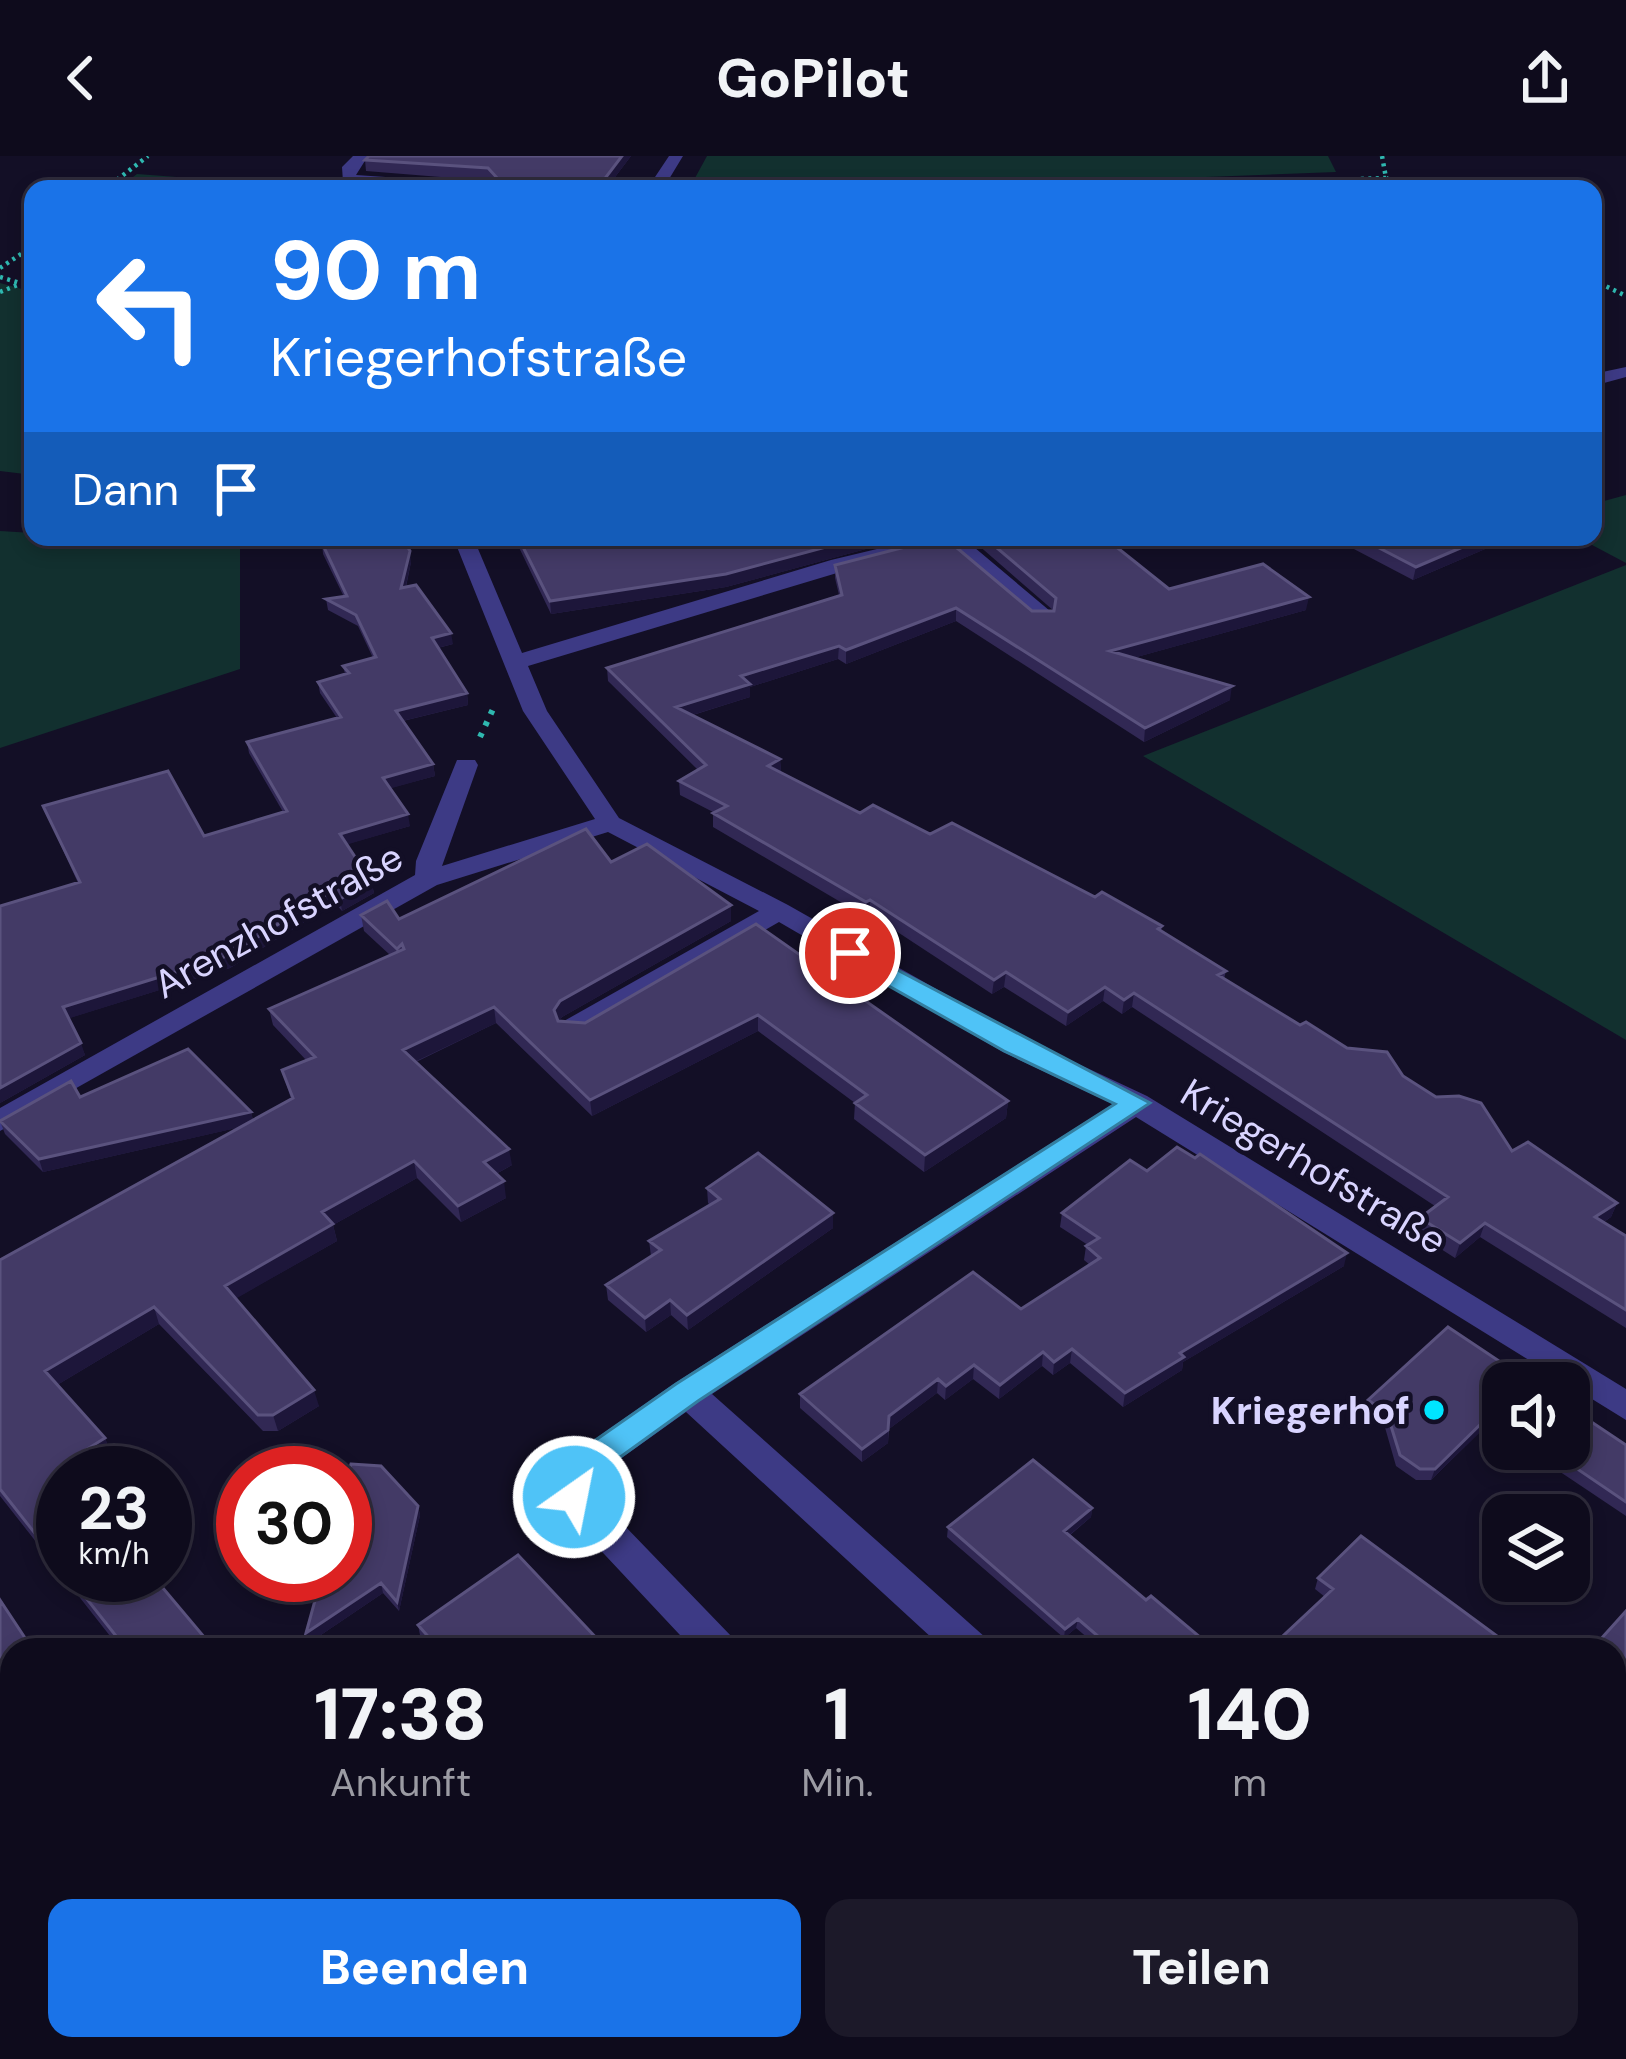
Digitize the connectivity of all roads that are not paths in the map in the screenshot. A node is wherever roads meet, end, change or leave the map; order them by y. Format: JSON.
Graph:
{"nodes":[{"id":1,"x":362,"y":156,"type":"edge"},
{"id":2,"x":362,"y":180,"type":"edge"},
{"id":3,"x":467,"y":546,"type":"edge"},
{"id":4,"x":915,"y":546,"type":"edge"},
{"id":5,"x":961,"y":546,"type":"edge"},
{"id":6,"x":1042,"y":616,"type":"edge"},
{"id":7,"x":517,"y":662,"type":"junction"},
{"id":8,"x":466,"y":765,"type":"dead end"},
{"id":9,"x":610,"y":823,"type":"junction"},
{"id":10,"x":428,"y":879,"type":"junction"},
{"id":11,"x":779,"y":910,"type":"junction"},
{"id":12,"x":574,"y":1028,"type":"edge"},
{"id":13,"x":1136,"y":1103,"type":"junction"},
{"id":14,"x":0,"y":1121,"type":"edge"},
{"id":15,"x":687,"y":1393,"type":"junction"},
{"id":16,"x":1626,"y":1406,"type":"edge"},
{"id":17,"x":708,"y":1638,"type":"edge"},
{"id":18,"x":958,"y":1638,"type":"edge"}],
"edges":[{"from":1,"to":2,"type":"street"},
{"from":3,"to":7,"type":"street","name":"Kriegerhofstraße"},
{"from":4,"to":7,"type":"street"},
{"from":5,"to":6,"type":"street"},
{"from":7,"to":9,"type":"street","name":"Kriegerhofstraße"},
{"from":8,"to":10,"type":"street"},
{"from":9,"to":10,"type":"street","name":"Arenzhofstraße"},
{"from":9,"to":11,"type":"street","name":"Kriegerhofstraße"},
{"from":10,"to":14,"type":"street","name":"Arenzhofstraße"},
{"from":11,"to":12,"type":"street"},
{"from":11,"to":13,"type":"street","name":"Kriegerhofstraße"},
{"from":13,"to":15,"type":"street"},
{"from":13,"to":16,"type":"street","name":"Kriegerhofstraße"},
{"from":15,"to":17,"type":"street"},
{"from":15,"to":18,"type":"street"}]}
